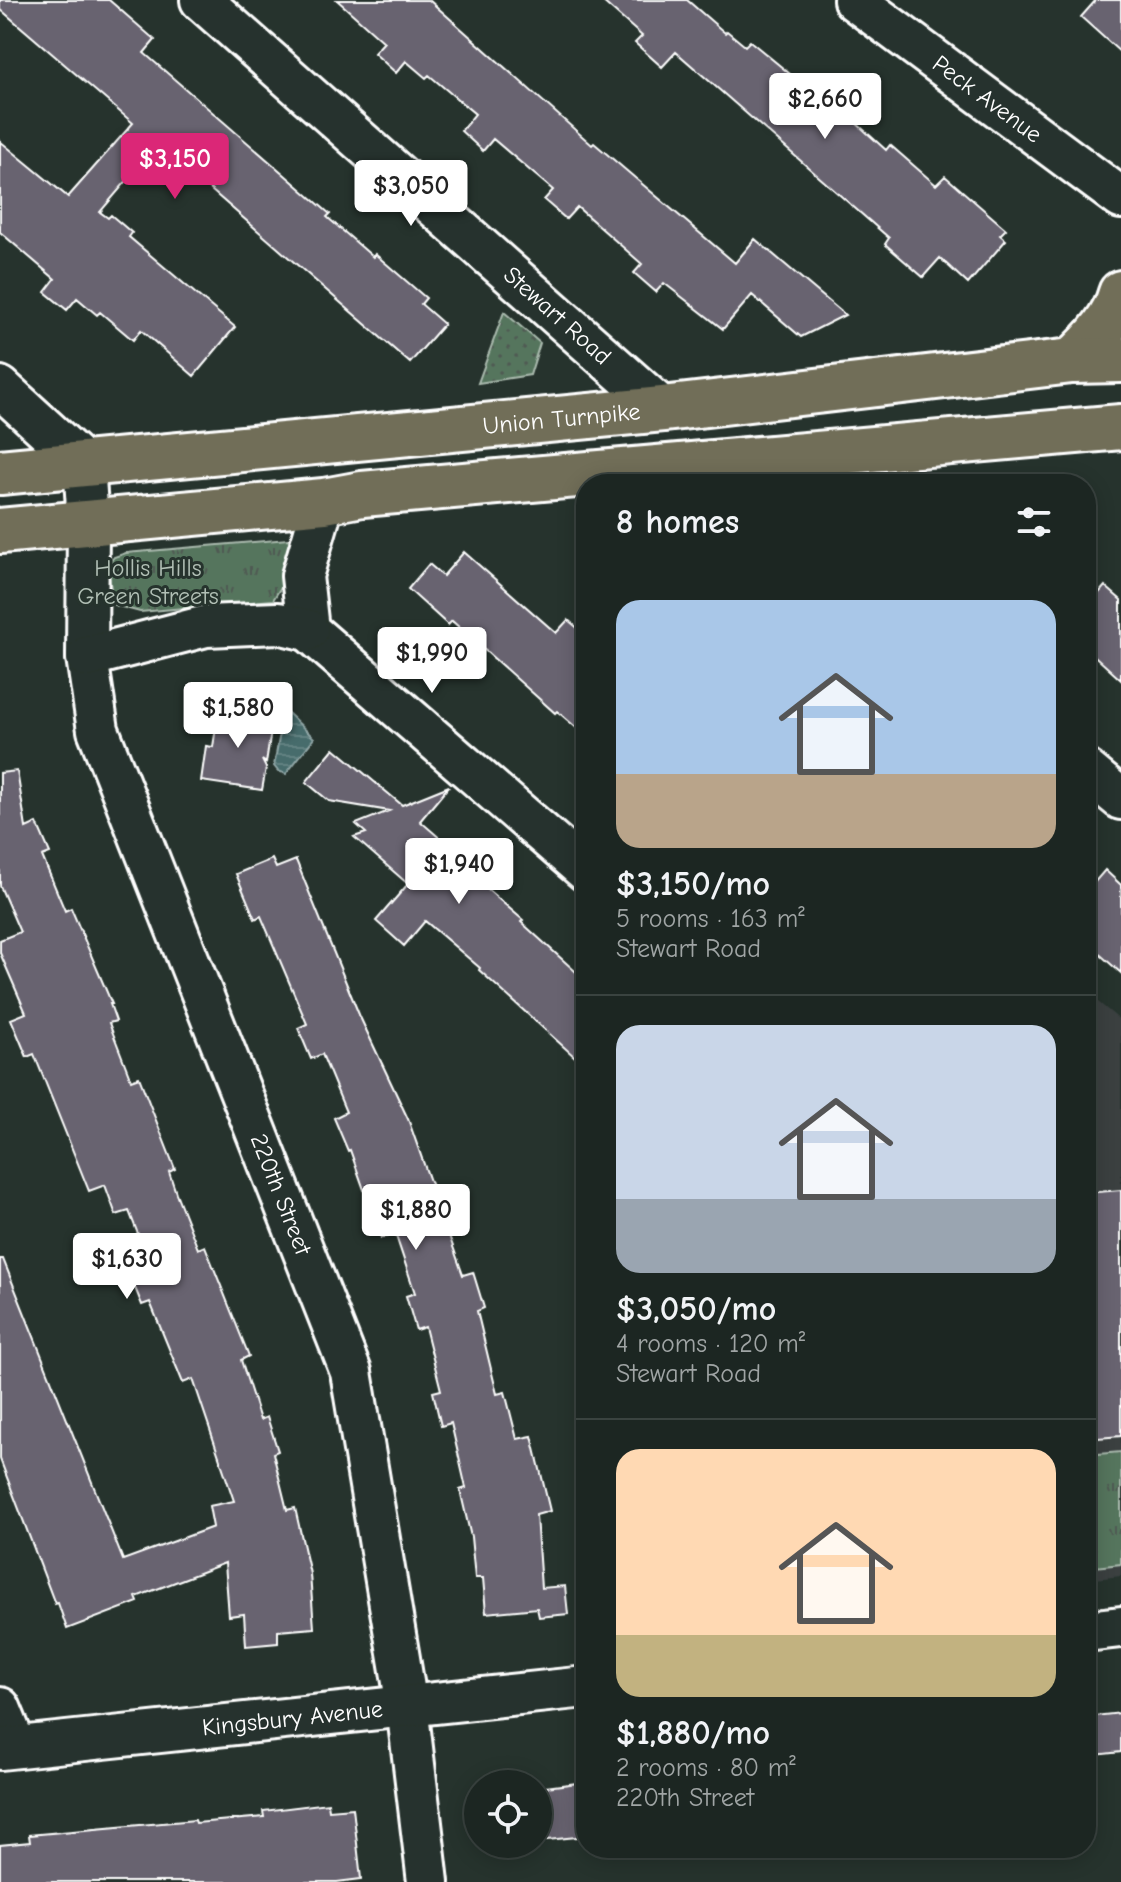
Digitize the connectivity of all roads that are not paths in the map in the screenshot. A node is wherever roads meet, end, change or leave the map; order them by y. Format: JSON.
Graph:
{"nodes":[{"id":1,"x":201,"y":0,"type":"edge"},
{"id":2,"x":854,"y":0,"type":"edge"},
{"id":3,"x":1121,"y":198,"type":"edge"},
{"id":4,"x":1121,"y":293,"type":"edge"},
{"id":5,"x":1121,"y":360,"type":"edge"},
{"id":6,"x":1072,"y":361,"type":"junction"},
{"id":7,"x":0,"y":387,"type":"edge"},
{"id":8,"x":663,"y":409,"type":"junction"},
{"id":9,"x":1121,"y":427,"type":"edge"},
{"id":10,"x":84,"y":464,"type":"junction"},
{"id":11,"x":0,"y":472,"type":"edge"},
{"id":12,"x":736,"y":474,"type":"edge"},
{"id":13,"x":576,"y":483,"type":"edge"},
{"id":14,"x":324,"y":501,"type":"junction"},
{"id":15,"x":88,"y":522,"type":"junction"},
{"id":16,"x":0,"y":531,"type":"edge"},
{"id":17,"x":308,"y":630,"type":"junction"},
{"id":18,"x":87,"y":657,"type":"junction"},
{"id":19,"x":1096,"y":778,"type":"edge"},
{"id":20,"x":1121,"y":799,"type":"edge"},
{"id":21,"x":576,"y":862,"type":"edge"},
{"id":22,"x":1121,"y":1627,"type":"edge"},
{"id":23,"x":1096,"y":1630,"type":"edge"},
{"id":24,"x":576,"y":1688,"type":"edge"},
{"id":25,"x":407,"y":1706,"type":"junction"},
{"id":26,"x":0,"y":1708,"type":"edge"},
{"id":27,"x":8,"y":1748,"type":"edge"},
{"id":28,"x":428,"y":1882,"type":"edge"}],
"edges":[{"from":1,"to":8,"type":"street","name":"Stewart Road"},
{"from":2,"to":3,"type":"street","name":"Peck Avenue"},
{"from":4,"to":6,"type":"main road"},
{"from":5,"to":6,"type":"main road","name":"Union Turnpike"},
{"from":6,"to":8,"type":"main road","name":"Union Turnpike"},
{"from":7,"to":10,"type":"street"},
{"from":8,"to":10,"type":"main road","name":"Union Turnpike"},
{"from":9,"to":12,"type":"main road"},
{"from":10,"to":11,"type":"main road","name":"Union Turnpike"},
{"from":10,"to":15,"type":"street","name":"220th Street"},
{"from":13,"to":14,"type":"main road"},
{"from":14,"to":15,"type":"main road"},
{"from":14,"to":17,"type":"street"},
{"from":15,"to":16,"type":"main road"},
{"from":15,"to":18,"type":"street","name":"220th Street"},
{"from":17,"to":18,"type":"street"},
{"from":17,"to":21,"type":"street"},
{"from":18,"to":25,"type":"street","name":"220th Street"},
{"from":19,"to":20,"type":"street"},
{"from":22,"to":23,"type":"street"},
{"from":24,"to":25,"type":"street","name":"Kingsbury Avenue"},
{"from":25,"to":27,"type":"street","name":"Kingsbury Avenue"},
{"from":25,"to":28,"type":"street","name":"220th Street"},
{"from":26,"to":27,"type":"street"}]}
